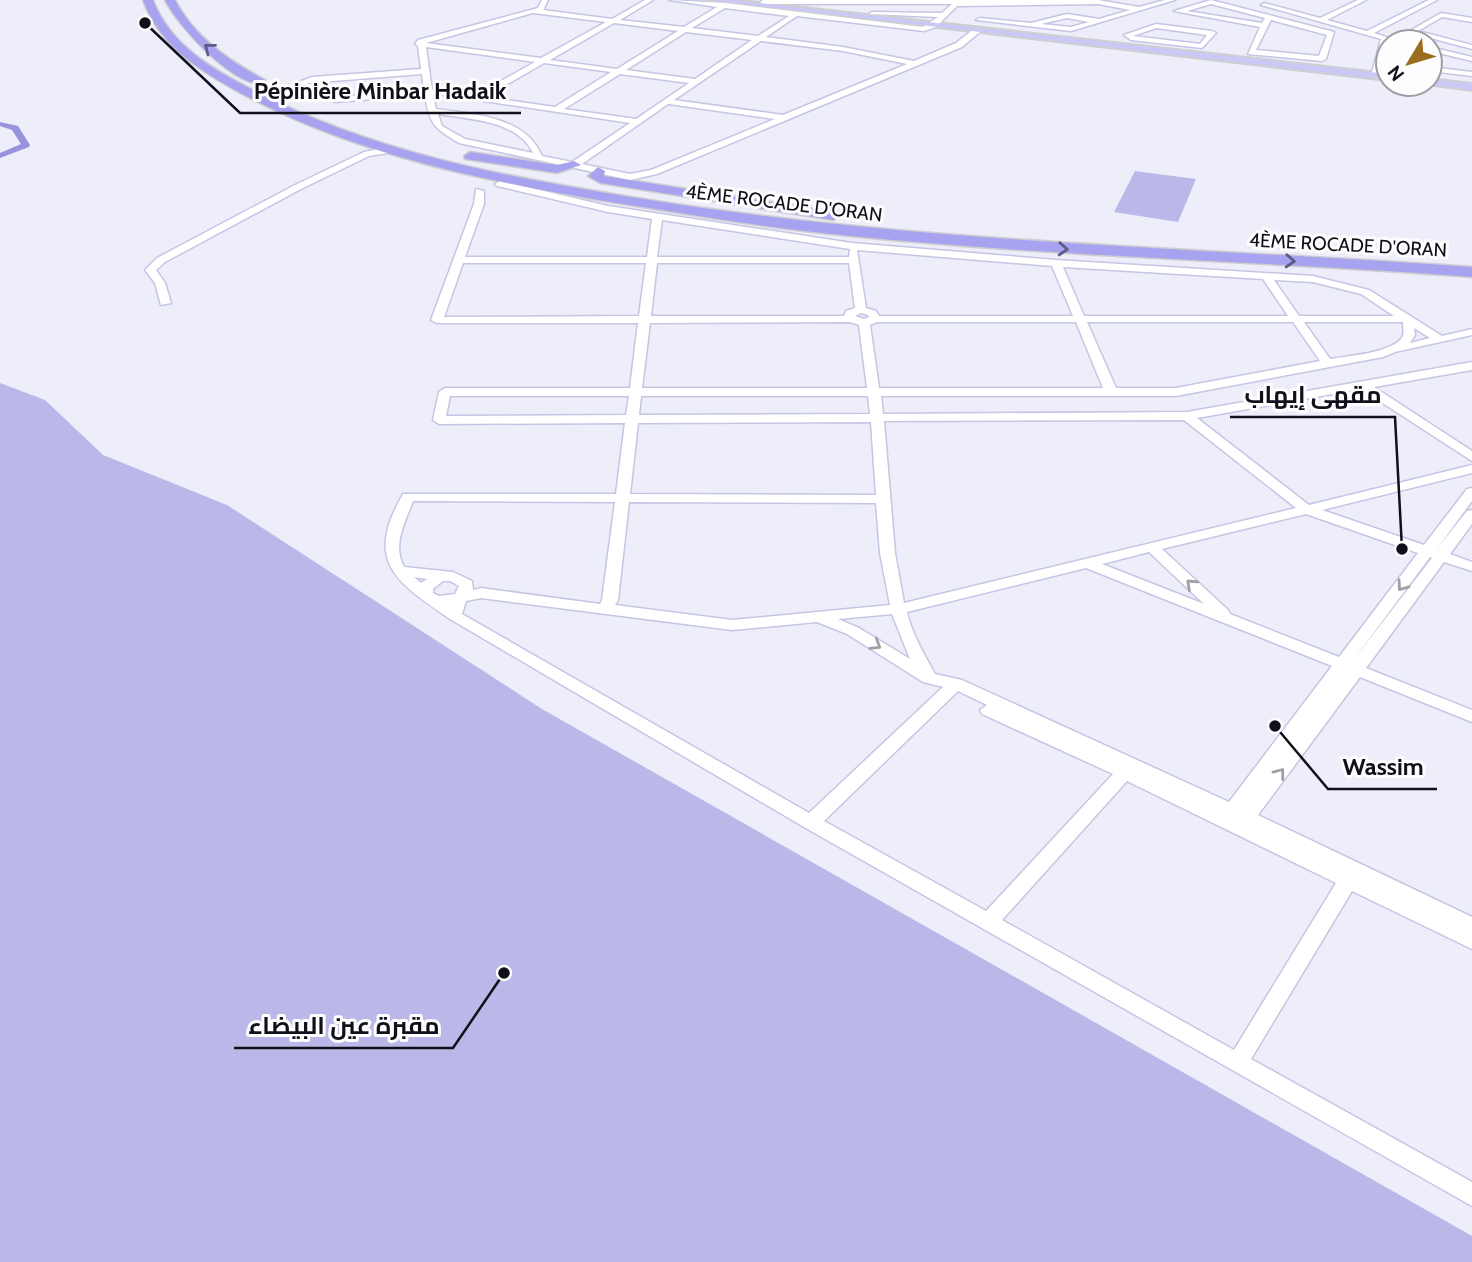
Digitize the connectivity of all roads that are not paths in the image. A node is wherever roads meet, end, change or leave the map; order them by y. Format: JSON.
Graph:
{"nodes":[{"id":1,"x":148,"y":0,"type":"edge"},
{"id":2,"x":170,"y":0,"type":"edge"},
{"id":3,"x":545,"y":0,"type":"edge"},
{"id":4,"x":650,"y":0,"type":"edge"},
{"id":5,"x":672,"y":0,"type":"edge"},
{"id":6,"x":712,"y":0,"type":"edge"},
{"id":7,"x":746,"y":0,"type":"edge"},
{"id":8,"x":1172,"y":0,"type":"edge"},
{"id":9,"x":1340,"y":0,"type":"edge"},
{"id":10,"x":1430,"y":0,"type":"edge"},
{"id":11,"x":857,"y":1,"type":"edge"},
{"id":12,"x":1097,"y":1,"type":"edge"},
{"id":13,"x":1360,"y":1,"type":"edge"},
{"id":14,"x":761,"y":2,"type":"junction"},
{"id":15,"x":957,"y":2,"type":"edge"},
{"id":16,"x":1025,"y":2,"type":"edge"},
{"id":17,"x":1073,"y":2,"type":"junction"},
{"id":18,"x":729,"y":3,"type":"edge"},
{"id":19,"x":1040,"y":3,"type":"junction"},
{"id":20,"x":1256,"y":3,"type":"dead end"},
{"id":21,"x":1287,"y":4,"type":"dead end"},
{"id":22,"x":1140,"y":9,"type":"junction"},
{"id":23,"x":1278,"y":9,"type":"junction"},
{"id":24,"x":531,"y":11,"type":"junction"},
{"id":25,"x":799,"y":12,"type":"junction"},
{"id":26,"x":1130,"y":12,"type":"junction"},
{"id":27,"x":864,"y":14,"type":"junction"},
{"id":28,"x":943,"y":15,"type":"junction"},
{"id":29,"x":1462,"y":19,"type":"junction"},
{"id":30,"x":1322,"y":20,"type":"junction"},
{"id":31,"x":1472,"y":20,"type":"edge"},
{"id":32,"x":612,"y":21,"type":"junction"},
{"id":33,"x":1101,"y":21,"type":"junction"},
{"id":34,"x":1267,"y":21,"type":"junction"},
{"id":35,"x":934,"y":24,"type":"junction"},
{"id":36,"x":979,"y":25,"type":"junction"},
{"id":37,"x":1029,"y":25,"type":"junction"},
{"id":38,"x":1451,"y":26,"type":"dead end"},
{"id":39,"x":1419,"y":28,"type":"edge"},
{"id":40,"x":685,"y":30,"type":"junction"},
{"id":41,"x":1368,"y":33,"type":"junction"},
{"id":42,"x":1444,"y":34,"type":"edge"},
{"id":43,"x":1374,"y":35,"type":"edge"},
{"id":44,"x":759,"y":39,"type":"junction"},
{"id":45,"x":1472,"y":39,"type":"edge"},
{"id":46,"x":1444,"y":40,"type":"edge"},
{"id":47,"x":1177,"y":43,"type":"junction"},
{"id":48,"x":419,"y":44,"type":"junction"},
{"id":49,"x":1472,"y":47,"type":"edge"},
{"id":50,"x":1170,"y":52,"type":"junction"},
{"id":51,"x":1444,"y":52,"type":"edge"},
{"id":52,"x":1291,"y":56,"type":"junction"},
{"id":53,"x":1472,"y":59,"type":"edge"},
{"id":54,"x":542,"y":61,"type":"junction"},
{"id":55,"x":915,"y":63,"type":"junction"},
{"id":56,"x":1287,"y":66,"type":"junction"},
{"id":57,"x":425,"y":71,"type":"junction"},
{"id":58,"x":617,"y":71,"type":"junction"},
{"id":59,"x":1444,"y":71,"type":"edge"},
{"id":60,"x":1472,"y":74,"type":"edge"},
{"id":61,"x":1374,"y":76,"type":"edge"},
{"id":62,"x":698,"y":82,"type":"junction"},
{"id":63,"x":1444,"y":84,"type":"edge"},
{"id":64,"x":1472,"y":87,"type":"edge"},
{"id":65,"x":429,"y":92,"type":"junction"},
{"id":66,"x":477,"y":98,"type":"junction"},
{"id":67,"x":669,"y":102,"type":"junction"},
{"id":68,"x":556,"y":110,"type":"junction"},
{"id":69,"x":431,"y":111,"type":"junction"},
{"id":70,"x":332,"y":114,"type":"dead end"},
{"id":71,"x":783,"y":118,"type":"junction"},
{"id":72,"x":640,"y":122,"type":"junction"},
{"id":73,"x":381,"y":131,"type":"dead end"},
{"id":74,"x":354,"y":136,"type":"junction"},
{"id":75,"x":385,"y":151,"type":"junction"},
{"id":76,"x":459,"y":154,"type":"junction"},
{"id":77,"x":540,"y":158,"type":"junction"},
{"id":78,"x":575,"y":165,"type":"junction"},
{"id":79,"x":598,"y":171,"type":"junction"},
{"id":80,"x":480,"y":172,"type":"junction"},
{"id":81,"x":491,"y":189,"type":"junction"},
{"id":82,"x":657,"y":218,"type":"junction"},
{"id":83,"x":881,"y":223,"type":"junction"},
{"id":84,"x":852,"y":246,"type":"junction"},
{"id":85,"x":1472,"y":259,"type":"edge"},
{"id":86,"x":460,"y":260,"type":"junction"},
{"id":87,"x":652,"y":260,"type":"junction"},
{"id":88,"x":854,"y":260,"type":"junction"},
{"id":89,"x":1056,"y":263,"type":"junction"},
{"id":90,"x":1472,"y":272,"type":"edge"},
{"id":91,"x":1266,"y":276,"type":"junction"},
{"id":92,"x":165,"y":303,"type":"dead end"},
{"id":93,"x":1293,"y":316,"type":"junction"},
{"id":94,"x":1404,"y":316,"type":"junction"},
{"id":95,"x":646,"y":317,"type":"junction"},
{"id":96,"x":862,"y":317,"type":"junction"},
{"id":97,"x":1078,"y":317,"type":"junction"},
{"id":98,"x":1472,"y":332,"type":"edge"},
{"id":99,"x":1440,"y":339,"type":"junction"},
{"id":100,"x":1382,"y":353,"type":"junction"},
{"id":101,"x":1328,"y":365,"type":"junction"},
{"id":102,"x":1472,"y":366,"type":"edge"},
{"id":103,"x":1365,"y":386,"type":"junction"},
{"id":104,"x":873,"y":392,"type":"junction"},
{"id":105,"x":1111,"y":392,"type":"junction"},
{"id":106,"x":637,"y":393,"type":"junction"},
{"id":107,"x":1187,"y":416,"type":"junction"},
{"id":108,"x":634,"y":419,"type":"junction"},
{"id":109,"x":877,"y":419,"type":"junction"},
{"id":110,"x":1472,"y":459,"type":"edge"},
{"id":111,"x":1472,"y":469,"type":"edge"},
{"id":112,"x":1472,"y":492,"type":"edge"},
{"id":113,"x":625,"y":498,"type":"junction"},
{"id":114,"x":880,"y":499,"type":"junction"},
{"id":115,"x":1302,"y":506,"type":"junction"},
{"id":116,"x":1472,"y":514,"type":"edge"},
{"id":117,"x":1153,"y":548,"type":"junction"},
{"id":118,"x":1434,"y":554,"type":"junction"},
{"id":119,"x":1086,"y":560,"type":"junction"},
{"id":120,"x":1472,"y":567,"type":"edge"},
{"id":121,"x":399,"y":570,"type":"junction"},
{"id":122,"x":453,"y":577,"type":"junction"},
{"id":123,"x":427,"y":596,"type":"junction"},
{"id":124,"x":607,"y":604,"type":"junction"},
{"id":125,"x":897,"y":604,"type":"junction"},
{"id":126,"x":458,"y":606,"type":"junction"},
{"id":127,"x":820,"y":617,"type":"junction"},
{"id":128,"x":1230,"y":620,"type":"junction"},
{"id":129,"x":1352,"y":668,"type":"junction"},
{"id":130,"x":929,"y":678,"type":"junction"},
{"id":131,"x":953,"y":689,"type":"junction"},
{"id":132,"x":1472,"y":716,"type":"edge"},
{"id":133,"x":1129,"y":768,"type":"junction"},
{"id":134,"x":1236,"y":819,"type":"junction"},
{"id":135,"x":811,"y":822,"type":"junction"},
{"id":136,"x":1351,"y":875,"type":"junction"},
{"id":137,"x":989,"y":921,"type":"junction"},
{"id":138,"x":1472,"y":926,"type":"edge"},
{"id":139,"x":1472,"y":941,"type":"edge"},
{"id":140,"x":1238,"y":1062,"type":"junction"},
{"id":141,"x":1472,"y":1195,"type":"edge"}],
"edges":[{"from":1,"to":74,"type":"highway","name":"4ÈME ROCADE D'ORAN"},
{"from":70,"to":2,"type":"highway","one_way":true},
{"from":3,"to":24,"type":"street"},
{"from":4,"to":32,"type":"street"},
{"from":5,"to":18,"type":"street"},
{"from":6,"to":18,"type":"main road"},
{"from":7,"to":14,"type":"street"},
{"from":8,"to":22,"type":"street"},
{"from":9,"to":13,"type":"street"},
{"from":10,"to":41,"type":"street"},
{"from":11,"to":14,"type":"street"},
{"from":11,"to":15,"type":"street"},
{"from":11,"to":27,"type":"street"},
{"from":12,"to":17,"type":"street"},
{"from":12,"to":22,"type":"street"},
{"from":13,"to":30,"type":"street"},
{"from":14,"to":27,"type":"street"},
{"from":15,"to":16,"type":"street"},
{"from":15,"to":28,"type":"street"},
{"from":16,"to":19,"type":"street"},
{"from":17,"to":19,"type":"street"},
{"from":17,"to":26,"type":"street"},
{"from":18,"to":25,"type":"main road"},
{"from":18,"to":40,"type":"street"},
{"from":19,"to":36,"type":"street"},
{"from":20,"to":23,"type":"street"},
{"from":21,"to":23,"type":"street"},
{"from":22,"to":26,"type":"street"},
{"from":23,"to":30,"type":"street"},
{"from":24,"to":32,"type":"street"},
{"from":24,"to":48,"type":"street"},
{"from":25,"to":35,"type":"main road"},
{"from":25,"to":44,"type":"street"},
{"from":26,"to":33,"type":"street"},
{"from":27,"to":28,"type":"street"},
{"from":27,"to":35,"type":"street"},
{"from":28,"to":35,"type":"street"},
{"from":29,"to":31,"type":"street"},
{"from":29,"to":38,"type":"street"},
{"from":29,"to":39,"type":"street"},
{"from":30,"to":41,"type":"street"},
{"from":32,"to":40,"type":"street"},
{"from":32,"to":54,"type":"street"},
{"from":33,"to":37,"type":"street"},
{"from":33,"to":37,"type":"street"},
{"from":34,"to":34,"type":"street"},
{"from":34,"to":52,"type":"street"},
{"from":34,"to":52,"type":"street"},
{"from":35,"to":36,"type":"main road"},
{"from":36,"to":37,"type":"street"},
{"from":36,"to":50,"type":"main road"},
{"from":36,"to":55,"type":"street"},
{"from":40,"to":44,"type":"street"},
{"from":40,"to":58,"type":"street"},
{"from":41,"to":43,"type":"street"},
{"from":42,"to":45,"type":"street"},
{"from":44,"to":55,"type":"street"},
{"from":44,"to":62,"type":"street"},
{"from":46,"to":49,"type":"street"},
{"from":47,"to":47,"type":"street"},
{"from":47,"to":50,"type":"street"},
{"from":48,"to":54,"type":"street"},
{"from":48,"to":57,"type":"street"},
{"from":50,"to":56,"type":"main road"},
{"from":51,"to":53,"type":"street"},
{"from":52,"to":56,"type":"street"},
{"from":54,"to":58,"type":"street"},
{"from":54,"to":66,"type":"street"},
{"from":55,"to":71,"type":"street"},
{"from":56,"to":61,"type":"main road"},
{"from":57,"to":65,"type":"street"},
{"from":57,"to":65,"type":"street"},
{"from":58,"to":62,"type":"street"},
{"from":58,"to":68,"type":"street"},
{"from":59,"to":60,"type":"street"},
{"from":62,"to":67,"type":"street"},
{"from":63,"to":64,"type":"main road"},
{"from":65,"to":66,"type":"street"},
{"from":65,"to":69,"type":"street"},
{"from":66,"to":68,"type":"street"},
{"from":67,"to":71,"type":"street"},
{"from":67,"to":72,"type":"street"},
{"from":68,"to":72,"type":"street"},
{"from":69,"to":77,"type":"street"},
{"from":69,"to":77,"type":"street"},
{"from":71,"to":79,"type":"street"},
{"from":72,"to":78,"type":"street"},
{"from":73,"to":76,"type":"highway","name":"4ÈME ROCADE D'ORAN"},
{"from":74,"to":75,"type":"highway"},
{"from":74,"to":80,"type":"highway","name":"4ÈME ROCADE D'ORAN"},
{"from":75,"to":81,"type":"highway"},
{"from":75,"to":92,"type":"street"},
{"from":76,"to":78,"type":"highway"},
{"from":76,"to":83,"type":"highway","name":"4ÈME ROCADE D'ORAN"},
{"from":77,"to":78,"type":"street"},
{"from":78,"to":79,"type":"street"},
{"from":79,"to":83,"type":"highway"},
{"from":80,"to":81,"type":"highway"},
{"from":80,"to":90,"type":"highway","name":"4ÈME ROCADE D'ORAN","one_way":true},
{"from":81,"to":82,"type":"street"},
{"from":81,"to":86,"type":"street"},
{"from":82,"to":84,"type":"street"},
{"from":82,"to":87,"type":"street"},
{"from":83,"to":85,"type":"highway","name":"4ÈME ROCADE D'ORAN"},
{"from":84,"to":88,"type":"street"},
{"from":84,"to":89,"type":"street"},
{"from":86,"to":87,"type":"street"},
{"from":86,"to":95,"type":"street"},
{"from":87,"to":88,"type":"street"},
{"from":87,"to":95,"type":"street"},
{"from":88,"to":96,"type":"street"},
{"from":89,"to":91,"type":"street"},
{"from":89,"to":97,"type":"street"},
{"from":91,"to":93,"type":"street"},
{"from":91,"to":94,"type":"street"},
{"from":93,"to":94,"type":"street"},
{"from":93,"to":97,"type":"street"},
{"from":93,"to":101,"type":"street"},
{"from":94,"to":99,"type":"street"},
{"from":94,"to":100,"type":"street"},
{"from":95,"to":96,"type":"street"},
{"from":95,"to":106,"type":"street"},
{"from":96,"to":97,"type":"street"},
{"from":96,"to":104,"type":"street"},
{"from":97,"to":105,"type":"street"},
{"from":98,"to":99,"type":"street"},
{"from":99,"to":100,"type":"street"},
{"from":100,"to":101,"type":"street"},
{"from":101,"to":105,"type":"street"},
{"from":102,"to":103,"type":"street"},
{"from":103,"to":107,"type":"street"},
{"from":103,"to":110,"type":"street"},
{"from":104,"to":105,"type":"street"},
{"from":104,"to":106,"type":"street"},
{"from":104,"to":109,"type":"street"},
{"from":106,"to":108,"type":"street"},
{"from":106,"to":108,"type":"street"},
{"from":107,"to":109,"type":"street"},
{"from":107,"to":115,"type":"street"},
{"from":108,"to":109,"type":"street"},
{"from":108,"to":113,"type":"street"},
{"from":109,"to":114,"type":"street"},
{"from":110,"to":115,"type":"street"},
{"from":111,"to":115,"type":"street"},
{"from":112,"to":118,"type":"street"},
{"from":113,"to":114,"type":"street"},
{"from":113,"to":121,"type":"street"},
{"from":113,"to":124,"type":"street"},
{"from":114,"to":125,"type":"street"},
{"from":115,"to":117,"type":"street"},
{"from":115,"to":118,"type":"street"},
{"from":115,"to":119,"type":"street"},
{"from":116,"to":118,"type":"street"},
{"from":117,"to":119,"type":"street"},
{"from":128,"to":117,"type":"street","one_way":true},
{"from":118,"to":120,"type":"street"},
{"from":118,"to":129,"type":"street"},
{"from":119,"to":125,"type":"street"},
{"from":119,"to":128,"type":"street"},
{"from":121,"to":122,"type":"street"},
{"from":121,"to":123,"type":"street"},
{"from":122,"to":123,"type":"street"},
{"from":122,"to":124,"type":"street"},
{"from":122,"to":126,"type":"street"},
{"from":123,"to":126,"type":"street"},
{"from":124,"to":125,"type":"street"},
{"from":124,"to":126,"type":"street"},
{"from":124,"to":127,"type":"street"},
{"from":125,"to":127,"type":"street"},
{"from":125,"to":130,"type":"street"},
{"from":126,"to":135,"type":"street"},
{"from":127,"to":130,"type":"street","one_way":true},
{"from":128,"to":129,"type":"street"},
{"from":129,"to":132,"type":"street"},
{"from":129,"to":134,"type":"street"},
{"from":130,"to":131,"type":"street"},
{"from":131,"to":133,"type":"street"},
{"from":131,"to":135,"type":"street"},
{"from":133,"to":134,"type":"street"},
{"from":133,"to":137,"type":"street"},
{"from":134,"to":136,"type":"street"},
{"from":135,"to":137,"type":"street"},
{"from":136,"to":138,"type":"street"},
{"from":136,"to":139,"type":"street"},
{"from":136,"to":140,"type":"street"},
{"from":137,"to":140,"type":"street"},
{"from":140,"to":141,"type":"street"}]}
